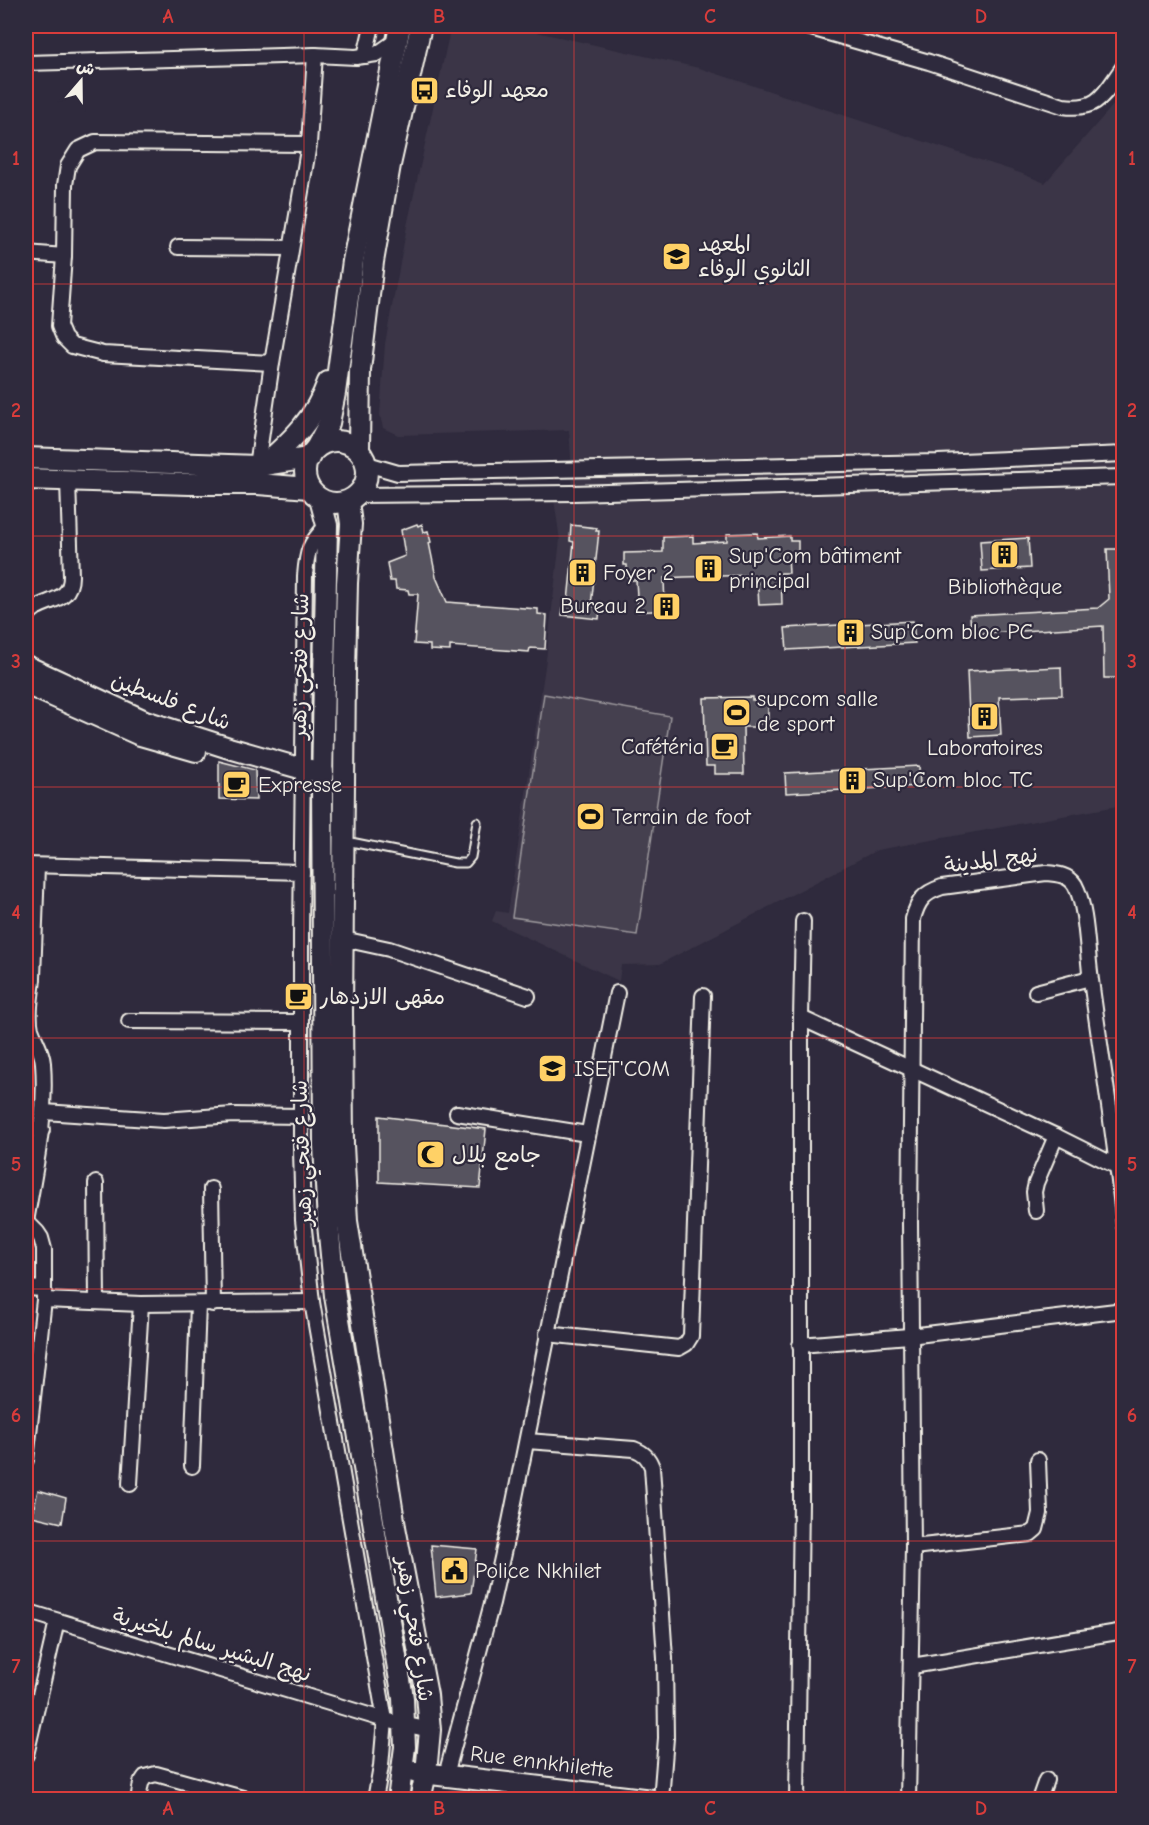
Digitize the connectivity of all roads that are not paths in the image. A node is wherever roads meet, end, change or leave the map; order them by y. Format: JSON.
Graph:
{"nodes":[{"id":1,"x":372,"y":26,"type":"edge"},
{"id":2,"x":421,"y":26,"type":"edge"},
{"id":3,"x":804,"y":26,"type":"edge"},
{"id":4,"x":399,"y":33,"type":"edge"},
{"id":5,"x":315,"y":55,"type":"junction"},
{"id":6,"x":365,"y":56,"type":"junction"},
{"id":7,"x":26,"y":63,"type":"edge"},
{"id":8,"x":1124,"y":66,"type":"edge"},
{"id":9,"x":309,"y":144,"type":"junction"},
{"id":10,"x":178,"y":247,"type":"dead end"},
{"id":11,"x":291,"y":248,"type":"junction"},
{"id":12,"x":26,"y":254,"type":"edge"},
{"id":13,"x":64,"y":256,"type":"junction"},
{"id":14,"x":340,"y":348,"type":"junction"},
{"id":15,"x":272,"y":363,"type":"junction"},
{"id":16,"x":312,"y":453,"type":"junction"},
{"id":17,"x":1124,"y":454,"type":"edge"},
{"id":18,"x":363,"y":457,"type":"junction"},
{"id":19,"x":26,"y":458,"type":"edge"},
{"id":20,"x":795,"y":465,"type":"junction"},
{"id":21,"x":259,"y":472,"type":"junction"},
{"id":22,"x":1124,"y":477,"type":"edge"},
{"id":23,"x":26,"y":479,"type":"edge"},
{"id":24,"x":68,"y":480,"type":"junction"},
{"id":25,"x":795,"y":487,"type":"junction"},
{"id":26,"x":315,"y":494,"type":"junction"},
{"id":27,"x":353,"y":498,"type":"junction"},
{"id":28,"x":26,"y":618,"type":"edge"},
{"id":29,"x":26,"y":666,"type":"edge"},
{"id":30,"x":26,"y":684,"type":"edge"},
{"id":31,"x":313,"y":777,"type":"junction"},
{"id":32,"x":477,"y":822,"type":"dead end"},
{"id":33,"x":343,"y":840,"type":"junction"},
{"id":34,"x":31,"y":865,"type":"edge"},
{"id":35,"x":302,"y":872,"type":"junction"},
{"id":36,"x":803,"y":921,"type":"dead end"},
{"id":37,"x":343,"y":939,"type":"junction"},
{"id":38,"x":29,"y":978,"type":"edge"},
{"id":39,"x":1090,"y":978,"type":"junction"},
{"id":40,"x":1036,"y":992,"type":"dead end"},
{"id":41,"x":616,"y":993,"type":"dead end"},
{"id":42,"x":528,"y":996,"type":"dead end"},
{"id":43,"x":703,"y":996,"type":"dead end"},
{"id":44,"x":801,"y":1018,"type":"junction"},
{"id":45,"x":129,"y":1021,"type":"dead end"},
{"id":46,"x":301,"y":1022,"type":"junction"},
{"id":47,"x":911,"y":1070,"type":"junction"},
{"id":48,"x":44,"y":1112,"type":"junction"},
{"id":49,"x":457,"y":1113,"type":"dead end"},
{"id":50,"x":301,"y":1116,"type":"junction"},
{"id":51,"x":26,"y":1127,"type":"edge"},
{"id":52,"x":42,"y":1130,"type":"junction"},
{"id":53,"x":587,"y":1134,"type":"junction"},
{"id":54,"x":1056,"y":1136,"type":"junction"},
{"id":55,"x":1121,"y":1169,"type":"edge"},
{"id":56,"x":96,"y":1183,"type":"dead end"},
{"id":57,"x":211,"y":1189,"type":"dead end"},
{"id":58,"x":1036,"y":1211,"type":"dead end"},
{"id":59,"x":26,"y":1223,"type":"edge"},
{"id":60,"x":1124,"y":1226,"type":"edge"},
{"id":61,"x":26,"y":1288,"type":"edge"},
{"id":62,"x":44,"y":1295,"type":"junction"},
{"id":63,"x":97,"y":1302,"type":"junction"},
{"id":64,"x":312,"y":1302,"type":"junction"},
{"id":65,"x":141,"y":1304,"type":"junction"},
{"id":66,"x":206,"y":1304,"type":"junction"},
{"id":67,"x":1124,"y":1310,"type":"edge"},
{"id":68,"x":547,"y":1334,"type":"junction"},
{"id":69,"x":909,"y":1336,"type":"junction"},
{"id":70,"x":800,"y":1345,"type":"junction"},
{"id":71,"x":29,"y":1404,"type":"edge"},
{"id":72,"x":527,"y":1441,"type":"junction"},
{"id":73,"x":26,"y":1460,"type":"edge"},
{"id":74,"x":1038,"y":1460,"type":"dead end"},
{"id":75,"x":192,"y":1466,"type":"dead end"},
{"id":76,"x":130,"y":1484,"type":"dead end"},
{"id":77,"x":913,"y":1547,"type":"junction"},
{"id":78,"x":26,"y":1611,"type":"edge"},
{"id":79,"x":57,"y":1621,"type":"junction"},
{"id":80,"x":1124,"y":1631,"type":"edge"},
{"id":81,"x":912,"y":1666,"type":"junction"},
{"id":82,"x":385,"y":1720,"type":"junction"},
{"id":83,"x":405,"y":1725,"type":"junction"},
{"id":84,"x":430,"y":1730,"type":"junction"},
{"id":85,"x":26,"y":1755,"type":"edge"},
{"id":86,"x":381,"y":1766,"type":"junction"},
{"id":87,"x":403,"y":1770,"type":"junction"},
{"id":88,"x":426,"y":1773,"type":"junction"},
{"id":89,"x":446,"y":1775,"type":"junction"},
{"id":90,"x":1046,"y":1780,"type":"dead end"},
{"id":91,"x":229,"y":1796,"type":"edge"},
{"id":92,"x":138,"y":1800,"type":"edge"},
{"id":93,"x":250,"y":1800,"type":"edge"},
{"id":94,"x":375,"y":1800,"type":"edge"},
{"id":95,"x":398,"y":1800,"type":"edge"},
{"id":96,"x":420,"y":1800,"type":"edge"},
{"id":97,"x":652,"y":1800,"type":"edge"},
{"id":98,"x":661,"y":1800,"type":"edge"},
{"id":99,"x":797,"y":1800,"type":"edge"},
{"id":100,"x":908,"y":1800,"type":"edge"},
{"id":101,"x":1039,"y":1800,"type":"edge"}],
"edges":[{"from":1,"to":6,"type":"street"},
{"from":2,"to":18,"type":"street"},
{"from":3,"to":8,"type":"street"},
{"from":4,"to":6,"type":"street"},
{"from":4,"to":14,"type":"street"},
{"from":5,"to":6,"type":"street"},
{"from":5,"to":7,"type":"street"},
{"from":5,"to":9,"type":"street"},
{"from":9,"to":11,"type":"street"},
{"from":9,"to":13,"type":"street"},
{"from":10,"to":11,"type":"street"},
{"from":11,"to":15,"type":"street"},
{"from":12,"to":13,"type":"street"},
{"from":13,"to":15,"type":"street"},
{"from":14,"to":16,"type":"street"},
{"from":14,"to":21,"type":"street"},
{"from":15,"to":21,"type":"street"},
{"from":16,"to":18,"type":"street"},
{"from":16,"to":21,"type":"street"},
{"from":16,"to":26,"type":"street"},
{"from":17,"to":20,"type":"street"},
{"from":18,"to":20,"type":"street"},
{"from":18,"to":27,"type":"street"},
{"from":19,"to":21,"type":"street"},
{"from":20,"to":25,"type":"lane"},
{"from":21,"to":24,"type":"street"},
{"from":21,"to":26,"type":"street"},
{"from":22,"to":25,"type":"street"},
{"from":23,"to":24,"type":"street"},
{"from":24,"to":28,"type":"street"},
{"from":25,"to":27,"type":"street"},
{"from":26,"to":27,"type":"street"},
{"from":26,"to":31,"type":"street","name":"شارع فتحي زهير"},
{"from":27,"to":33,"type":"street","name":"شارع فتحي زهير"},
{"from":29,"to":31,"type":"street","name":"شارع فلسطين"},
{"from":30,"to":31,"type":"street","name":"شارع فلسطين"},
{"from":31,"to":35,"type":"street"},
{"from":31,"to":83,"type":"street","name":"شارع فتحي زهير"},
{"from":32,"to":33,"type":"lane"},
{"from":33,"to":37,"type":"street","name":"شارع فتحي زهير"},
{"from":34,"to":35,"type":"street"},
{"from":34,"to":38,"type":"street"},
{"from":35,"to":46,"type":"street"},
{"from":36,"to":44,"type":"street"},
{"from":37,"to":42,"type":"street"},
{"from":37,"to":84,"type":"street","name":"شارع فتحي زهير"},
{"from":38,"to":48,"type":"street"},
{"from":39,"to":40,"type":"street"},
{"from":39,"to":47,"type":"street","name":"نهج المدينة"},
{"from":39,"to":55,"type":"street","name":"نهج المدينة"},
{"from":41,"to":53,"type":"street"},
{"from":43,"to":68,"type":"street"},
{"from":44,"to":47,"type":"street"},
{"from":44,"to":70,"type":"street"},
{"from":45,"to":46,"type":"street"},
{"from":46,"to":50,"type":"street"},
{"from":47,"to":54,"type":"street"},
{"from":47,"to":69,"type":"street"},
{"from":48,"to":50,"type":"street"},
{"from":48,"to":52,"type":"street"},
{"from":49,"to":53,"type":"street"},
{"from":50,"to":64,"type":"street"},
{"from":51,"to":52,"type":"street"},
{"from":52,"to":59,"type":"street"},
{"from":53,"to":68,"type":"street"},
{"from":54,"to":55,"type":"street"},
{"from":54,"to":58,"type":"street"},
{"from":55,"to":60,"type":"street","name":"نهج المدينة"},
{"from":56,"to":63,"type":"street"},
{"from":57,"to":66,"type":"street"},
{"from":59,"to":62,"type":"street"},
{"from":61,"to":62,"type":"street"},
{"from":62,"to":63,"type":"street"},
{"from":62,"to":71,"type":"street"},
{"from":63,"to":65,"type":"street"},
{"from":64,"to":66,"type":"street"},
{"from":64,"to":82,"type":"street"},
{"from":65,"to":66,"type":"street"},
{"from":65,"to":76,"type":"street"},
{"from":66,"to":75,"type":"street"},
{"from":67,"to":69,"type":"street"},
{"from":68,"to":72,"type":"street"},
{"from":69,"to":70,"type":"street"},
{"from":69,"to":77,"type":"street"},
{"from":70,"to":99,"type":"street"},
{"from":71,"to":73,"type":"street"},
{"from":72,"to":89,"type":"street"},
{"from":72,"to":98,"type":"street"},
{"from":74,"to":77,"type":"street"},
{"from":77,"to":81,"type":"street"},
{"from":78,"to":79,"type":"street","name":"نهج البشير سالم بلخيرية"},
{"from":79,"to":82,"type":"street","name":"نهج البشير سالم بلخيرية"},
{"from":79,"to":85,"type":"street"},
{"from":80,"to":81,"type":"street"},
{"from":81,"to":100,"type":"street"},
{"from":82,"to":83,"type":"street","name":"نهج البشير سالم بلخيرية"},
{"from":82,"to":86,"type":"street"},
{"from":83,"to":84,"type":"street","name":"نهج البشير سالم بلخيرية"},
{"from":83,"to":87,"type":"street","name":"شارع فتحي زهير"},
{"from":84,"to":88,"type":"street","name":"شارع فتحي زهير"},
{"from":86,"to":87,"type":"street"},
{"from":86,"to":94,"type":"street"},
{"from":87,"to":88,"type":"street","name":"Rue ennkhilette"},
{"from":87,"to":95,"type":"street","name":"شارع فتحي زهير"},
{"from":88,"to":89,"type":"street","name":"Rue ennkhilette"},
{"from":88,"to":96,"type":"street","name":"شارع فتحي زهير"},
{"from":89,"to":97,"type":"street","name":"Rue ennkhilette"},
{"from":90,"to":101,"type":"street"},
{"from":91,"to":92,"type":"street"},
{"from":91,"to":93,"type":"street"}]}
